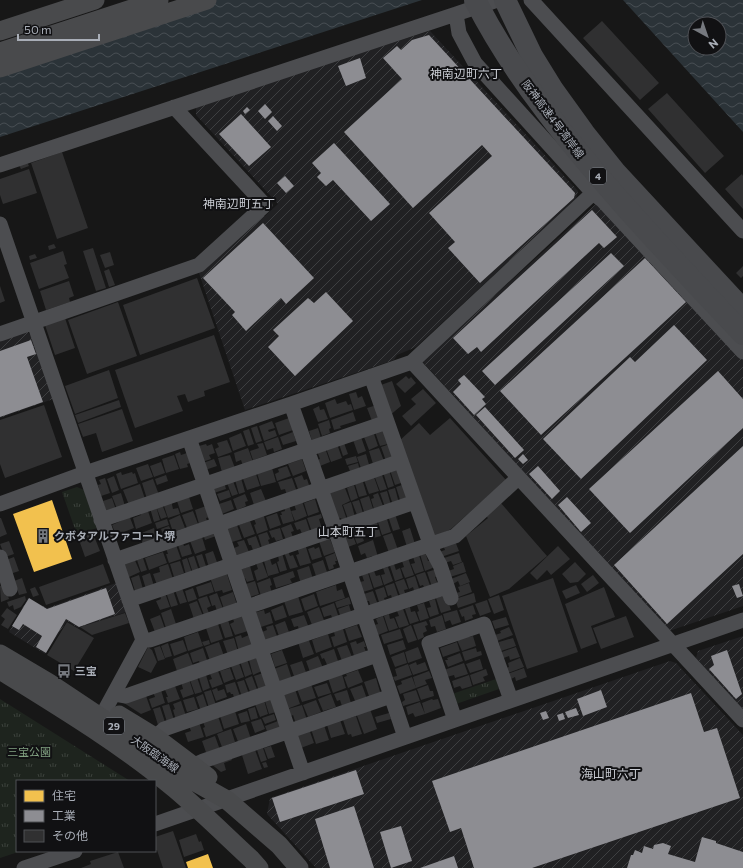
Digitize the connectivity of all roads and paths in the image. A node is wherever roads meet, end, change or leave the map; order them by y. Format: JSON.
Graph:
{"nodes":[{"id":1,"x":95,"y":0,"type":"edge"},
{"id":2,"x":132,"y":0,"type":"edge"},
{"id":3,"x":160,"y":0,"type":"edge"},
{"id":4,"x":207,"y":0,"type":"edge"},
{"id":5,"x":475,"y":0,"type":"edge"},
{"id":6,"x":498,"y":0,"type":"edge"},
{"id":7,"x":505,"y":0,"type":"edge"},
{"id":8,"x":531,"y":0,"type":"edge"},
{"id":9,"x":456,"y":14,"type":"junction"},
{"id":10,"x":0,"y":31,"type":"edge"},
{"id":11,"x":0,"y":44,"type":"edge"},
{"id":12,"x":0,"y":52,"type":"edge"},
{"id":13,"x":0,"y":68,"type":"edge"},
{"id":14,"x":174,"y":107,"type":"junction"},
{"id":15,"x":0,"y":165,"type":"edge"},
{"id":16,"x":593,"y":193,"type":"junction"},
{"id":17,"x":0,"y":224,"type":"edge"},
{"id":18,"x":743,"y":231,"type":"edge"},
{"id":19,"x":743,"y":310,"type":"edge"},
{"id":20,"x":34,"y":322,"type":"junction"},
{"id":21,"x":0,"y":334,"type":"edge"},
{"id":22,"x":743,"y":334,"type":"edge"},
{"id":23,"x":743,"y":352,"type":"edge"},
{"id":24,"x":412,"y":362,"type":"junction"},
{"id":25,"x":371,"y":376,"type":"junction"},
{"id":26,"x":291,"y":404,"type":"junction"},
{"id":27,"x":387,"y":422,"type":"junction"},
{"id":28,"x":189,"y":438,"type":"junction"},
{"id":29,"x":308,"y":449,"type":"junction"},
{"id":30,"x":401,"y":461,"type":"junction"},
{"id":31,"x":85,"y":473,"type":"junction"},
{"id":32,"x":518,"y":478,"type":"junction"},
{"id":33,"x":204,"y":484,"type":"junction"},
{"id":34,"x":321,"y":488,"type":"junction"},
{"id":35,"x":415,"y":502,"type":"junction"},
{"id":36,"x":0,"y":504,"type":"edge"},
{"id":37,"x":101,"y":520,"type":"junction"},
{"id":38,"x":218,"y":525,"type":"junction"},
{"id":39,"x":335,"y":529,"type":"junction"},
{"id":40,"x":430,"y":544,"type":"junction"},
{"id":41,"x":0,"y":557,"type":"edge"},
{"id":42,"x":115,"y":560,"type":"junction"},
{"id":43,"x":232,"y":564,"type":"junction"},
{"id":44,"x":349,"y":572,"type":"junction"},
{"id":45,"x":5,"y":581,"type":"edge"},
{"id":46,"x":129,"y":600,"type":"junction"},
{"id":47,"x":246,"y":607,"type":"junction"},
{"id":48,"x":363,"y":614,"type":"junction"},
{"id":49,"x":743,"y":620,"type":"edge"},
{"id":50,"x":143,"y":640,"type":"junction"},
{"id":51,"x":0,"y":642,"type":"edge"},
{"id":52,"x":673,"y":644,"type":"junction"},
{"id":53,"x":260,"y":649,"type":"junction"},
{"id":54,"x":0,"y":654,"type":"edge"},
{"id":55,"x":377,"y":655,"type":"junction"},
{"id":56,"x":0,"y":670,"type":"edge"},
{"id":57,"x":0,"y":682,"type":"edge"},
{"id":58,"x":274,"y":690,"type":"junction"},
{"id":59,"x":391,"y":696,"type":"junction"},
{"id":60,"x":511,"y":700,"type":"junction"},
{"id":61,"x":110,"y":701,"type":"junction"},
{"id":62,"x":455,"y":720,"type":"junction"},
{"id":63,"x":743,"y":720,"type":"edge"},
{"id":64,"x":289,"y":731,"type":"junction"},
{"id":65,"x":155,"y":737,"type":"junction"},
{"id":66,"x":405,"y":737,"type":"junction"},
{"id":67,"x":194,"y":766,"type":"junction"},
{"id":68,"x":303,"y":773,"type":"junction"},
{"id":69,"x":158,"y":777,"type":"junction"},
{"id":70,"x":227,"y":800,"type":"junction"},
{"id":71,"x":198,"y":810,"type":"junction"},
{"id":72,"x":156,"y":824,"type":"edge"},
{"id":73,"x":72,"y":852,"type":"edge"},
{"id":74,"x":24,"y":868,"type":"edge"},
{"id":75,"x":259,"y":868,"type":"edge"},
{"id":76,"x":299,"y":868,"type":"edge"}],
"edges":[{"from":1,"to":10,"type":"main road"},
{"from":2,"to":11,"type":"main road"},
{"from":3,"to":12,"type":"main road"},
{"from":4,"to":13,"type":"main road"},
{"from":5,"to":22,"type":"highway","name":"阪神高速4号湾岸線","number":"4","bridge":true},
{"from":6,"to":9,"type":"street"},
{"from":7,"to":19,"type":"highway","name":"阪神高速4号湾岸線","number":"4"},
{"from":8,"to":18,"type":"street"},
{"from":9,"to":14,"type":"street"},
{"from":9,"to":16,"type":"street"},
{"from":14,"to":15,"type":"street"},
{"from":14,"to":20,"type":"street"},
{"from":16,"to":23,"type":"street"},
{"from":16,"to":24,"type":"street"},
{"from":17,"to":20,"type":"street"},
{"from":20,"to":21,"type":"street"},
{"from":20,"to":31,"type":"street"},
{"from":24,"to":25,"type":"street"},
{"from":24,"to":32,"type":"street"},
{"from":25,"to":26,"type":"street"},
{"from":25,"to":27,"type":"street"},
{"from":26,"to":28,"type":"street"},
{"from":26,"to":29,"type":"street"},
{"from":27,"to":29,"type":"street"},
{"from":27,"to":30,"type":"street"},
{"from":28,"to":31,"type":"street"},
{"from":28,"to":33,"type":"street"},
{"from":29,"to":33,"type":"street"},
{"from":29,"to":34,"type":"street"},
{"from":30,"to":34,"type":"street"},
{"from":30,"to":35,"type":"street"},
{"from":31,"to":36,"type":"street"},
{"from":31,"to":37,"type":"street"},
{"from":32,"to":40,"type":"street"},
{"from":32,"to":52,"type":"street"},
{"from":33,"to":37,"type":"street"},
{"from":33,"to":38,"type":"street"},
{"from":34,"to":38,"type":"street"},
{"from":34,"to":39,"type":"street"},
{"from":35,"to":39,"type":"street"},
{"from":35,"to":40,"type":"street"},
{"from":37,"to":42,"type":"street"},
{"from":38,"to":42,"type":"street"},
{"from":38,"to":43,"type":"street"},
{"from":39,"to":43,"type":"street"},
{"from":39,"to":44,"type":"street"},
{"from":40,"to":44,"type":"street"},
{"from":40,"to":48,"type":"street"},
{"from":41,"to":45,"type":"street"},
{"from":42,"to":46,"type":"street"},
{"from":43,"to":46,"type":"street"},
{"from":43,"to":47,"type":"street"},
{"from":44,"to":47,"type":"street"},
{"from":44,"to":48,"type":"street"},
{"from":46,"to":50,"type":"street"},
{"from":47,"to":50,"type":"street"},
{"from":47,"to":53,"type":"street"},
{"from":48,"to":53,"type":"street"},
{"from":48,"to":55,"type":"street"},
{"from":49,"to":52,"type":"street"},
{"from":50,"to":61,"type":"street"},
{"from":51,"to":61,"type":"main road","number":"29"},
{"from":52,"to":60,"type":"street"},
{"from":52,"to":63,"type":"street"},
{"from":53,"to":58,"type":"street"},
{"from":53,"to":61,"type":"street"},
{"from":54,"to":70,"type":"main road","name":"大阪臨海線","number":"29"},
{"from":55,"to":58,"type":"street"},
{"from":55,"to":59,"type":"street"},
{"from":56,"to":69,"type":"main road","name":"大阪臨海線","number":"29"},
{"from":57,"to":69,"type":"main road","number":"29"},
{"from":58,"to":64,"type":"street"},
{"from":58,"to":65,"type":"street"},
{"from":59,"to":64,"type":"street"},
{"from":59,"to":66,"type":"street"},
{"from":60,"to":62,"type":"street"},
{"from":60,"to":62,"type":"street"},
{"from":61,"to":65,"type":"main road","number":"29"},
{"from":62,"to":66,"type":"street"},
{"from":64,"to":67,"type":"street"},
{"from":64,"to":68,"type":"street"},
{"from":65,"to":67,"type":"main road","number":"29"},
{"from":66,"to":68,"type":"street"},
{"from":67,"to":70,"type":"main road","number":"29"},
{"from":68,"to":70,"type":"street"},
{"from":69,"to":71,"type":"main road","name":"大阪臨海線","number":"29"},
{"from":70,"to":71,"type":"street"},
{"from":70,"to":76,"type":"main road","name":"大阪臨海線","number":"29"},
{"from":71,"to":72,"type":"street"},
{"from":71,"to":75,"type":"main road","name":"大阪臨海線","number":"29"},
{"from":73,"to":74,"type":"street"}]}
